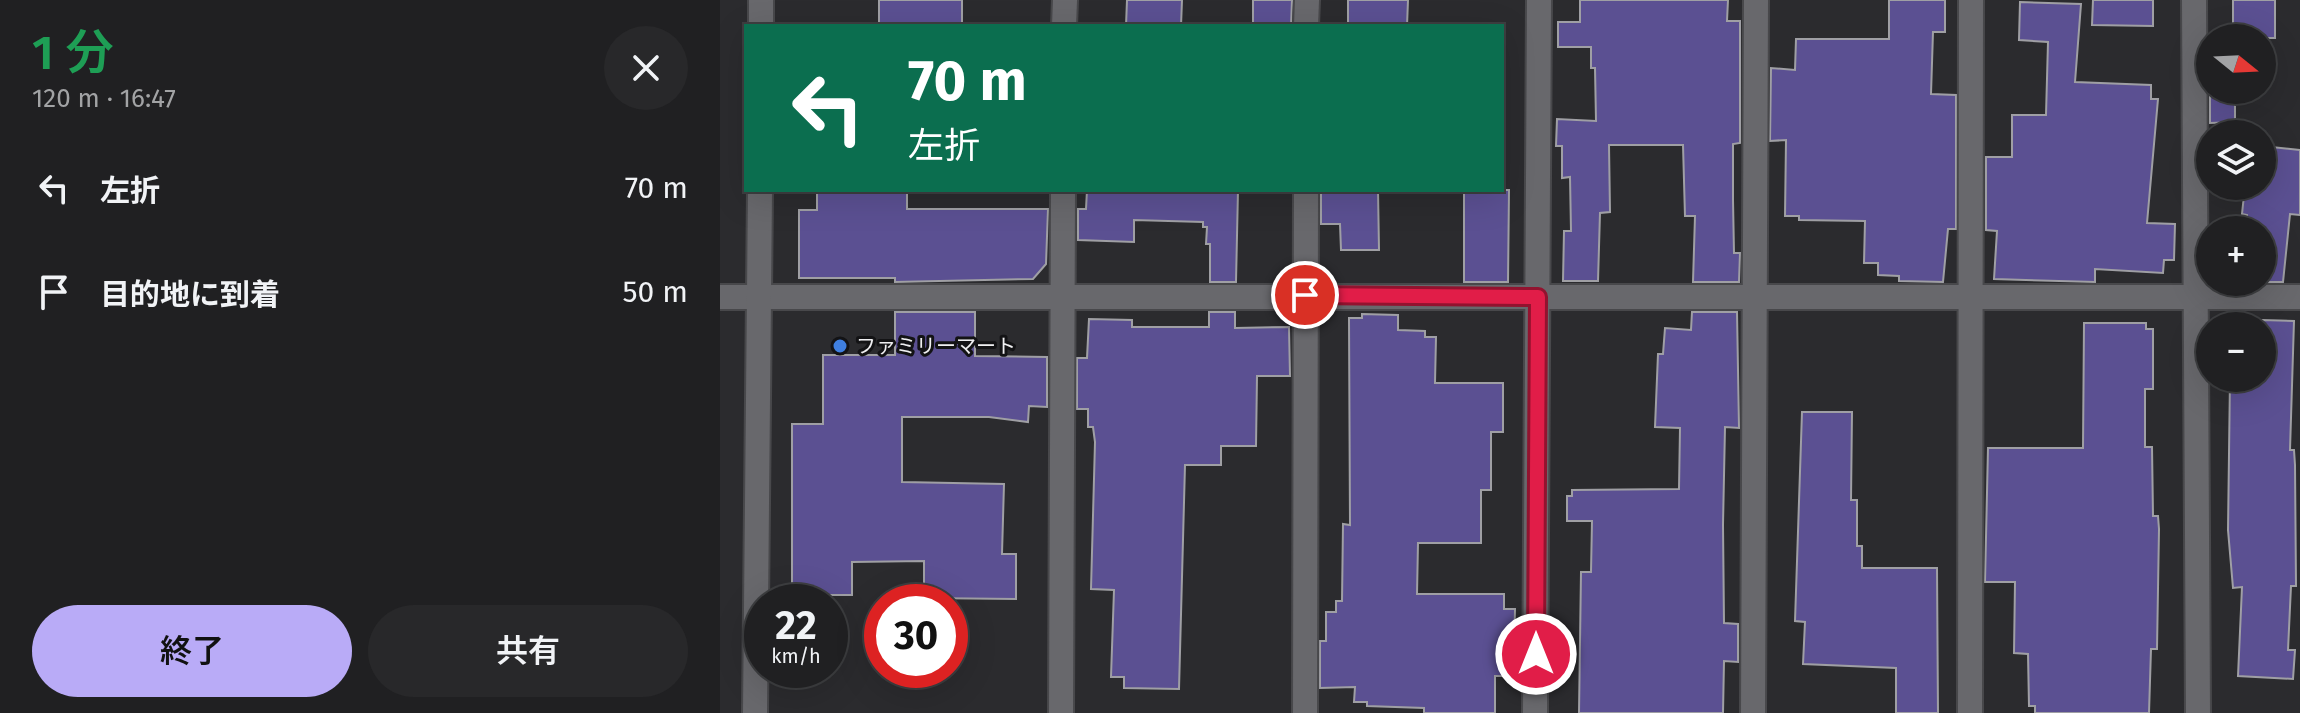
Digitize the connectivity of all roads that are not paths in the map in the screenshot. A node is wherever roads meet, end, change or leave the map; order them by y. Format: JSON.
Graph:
{"nodes":[{"id":1,"x":761,"y":0,"type":"edge"},
{"id":2,"x":1065,"y":0,"type":"edge"},
{"id":3,"x":1307,"y":0,"type":"edge"},
{"id":4,"x":1539,"y":0,"type":"edge"},
{"id":5,"x":1756,"y":0,"type":"edge"},
{"id":6,"x":1971,"y":0,"type":"edge"},
{"id":7,"x":2194,"y":0,"type":"edge"},
{"id":8,"x":761,"y":24,"type":"edge"},
{"id":9,"x":1064,"y":24,"type":"edge"},
{"id":10,"x":1306,"y":24,"type":"edge"},
{"id":11,"x":760,"y":192,"type":"edge"},
{"id":12,"x":1063,"y":192,"type":"edge"},
{"id":13,"x":1306,"y":192,"type":"edge"},
{"id":14,"x":2196,"y":216,"type":"edge"},
{"id":15,"x":1063,"y":295,"type":"junction"},
{"id":16,"x":1305,"y":295,"type":"junction"},
{"id":17,"x":1752,"y":295,"type":"junction"},
{"id":18,"x":2197,"y":296,"type":"junction"},
{"id":19,"x":720,"y":297,"type":"edge"},
{"id":20,"x":760,"y":297,"type":"junction"},
{"id":21,"x":1538,"y":297,"type":"junction"},
{"id":22,"x":2300,"y":297,"type":"edge"},
{"id":23,"x":1972,"y":298,"type":"junction"},
{"id":24,"x":755,"y":713,"type":"edge"},
{"id":25,"x":1061,"y":713,"type":"edge"},
{"id":26,"x":1305,"y":713,"type":"edge"},
{"id":27,"x":1535,"y":713,"type":"edge"},
{"id":28,"x":1753,"y":713,"type":"edge"},
{"id":29,"x":1970,"y":713,"type":"edge"},
{"id":30,"x":2198,"y":713,"type":"edge"}],
"edges":[{"from":1,"to":8,"type":"street"},
{"from":2,"to":9,"type":"street"},
{"from":3,"to":10,"type":"street"},
{"from":4,"to":21,"type":"street"},
{"from":5,"to":17,"type":"street"},
{"from":6,"to":23,"type":"street"},
{"from":7,"to":14,"type":"street"},
{"from":11,"to":20,"type":"street"},
{"from":12,"to":15,"type":"street"},
{"from":13,"to":16,"type":"street"},
{"from":15,"to":16,"type":"street"},
{"from":15,"to":20,"type":"street"},
{"from":15,"to":25,"type":"street"},
{"from":16,"to":21,"type":"street"},
{"from":16,"to":26,"type":"street"},
{"from":17,"to":21,"type":"street"},
{"from":17,"to":23,"type":"street"},
{"from":17,"to":28,"type":"street"},
{"from":18,"to":22,"type":"street"},
{"from":18,"to":23,"type":"street"},
{"from":18,"to":30,"type":"street"},
{"from":19,"to":20,"type":"street"},
{"from":20,"to":24,"type":"street"},
{"from":21,"to":27,"type":"street"},
{"from":23,"to":29,"type":"street"}]}
